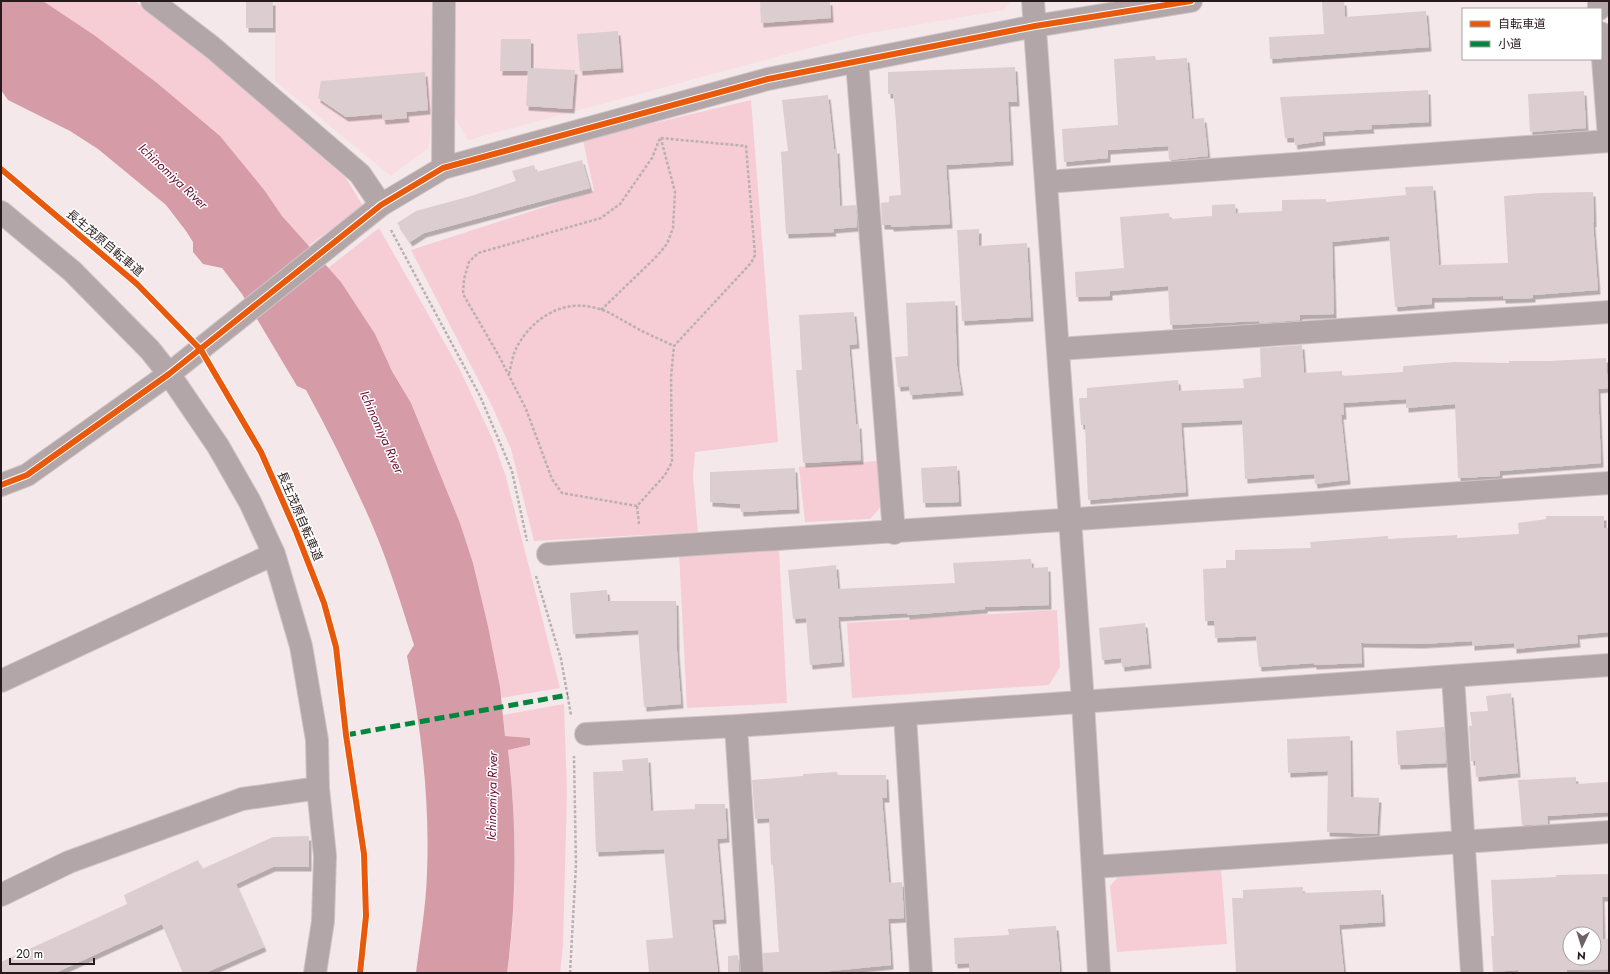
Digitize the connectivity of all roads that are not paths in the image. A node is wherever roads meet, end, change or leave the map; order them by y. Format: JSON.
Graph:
{"nodes":[{"id":1,"x":152,"y":1,"type":"edge"},
{"id":2,"x":444,"y":1,"type":"edge"},
{"id":3,"x":1033,"y":1,"type":"edge"},
{"id":4,"x":1191,"y":1,"type":"edge"},
{"id":5,"x":1162,"y":3,"type":"edge"},
{"id":6,"x":1035,"y":26,"type":"junction"},
{"id":7,"x":1602,"y":46,"type":"edge"},
{"id":8,"x":857,"y":62,"type":"junction"},
{"id":9,"x":1609,"y":138,"type":"edge"},
{"id":10,"x":1609,"y":141,"type":"edge"},
{"id":11,"x":443,"y":168,"type":"junction"},
{"id":12,"x":1046,"y":182,"type":"junction"},
{"id":13,"x":381,"y":205,"type":"junction"},
{"id":14,"x":1,"y":212,"type":"edge"},
{"id":15,"x":1609,"y":312,"type":"edge"},
{"id":16,"x":1058,"y":349,"type":"junction"},
{"id":17,"x":169,"y":374,"type":"junction"},
{"id":18,"x":1609,"y":482,"type":"edge"},
{"id":19,"x":1,"y":485,"type":"edge"},
{"id":20,"x":1070,"y":518,"type":"junction"},
{"id":21,"x":894,"y":533,"type":"junction"},
{"id":22,"x":274,"y":554,"type":"junction"},
{"id":23,"x":541,"y":561,"type":"road end"},
{"id":24,"x":1609,"y":665,"type":"edge"},
{"id":25,"x":1453,"y":677,"type":"junction"},
{"id":26,"x":1,"y":681,"type":"edge"},
{"id":27,"x":1083,"y":702,"type":"junction"},
{"id":28,"x":905,"y":715,"type":"junction"},
{"id":29,"x":736,"y":726,"type":"junction"},
{"id":30,"x":586,"y":734,"type":"dead end"},
{"id":31,"x":318,"y":788,"type":"junction"},
{"id":32,"x":1609,"y":832,"type":"edge"},
{"id":33,"x":1464,"y":842,"type":"junction"},
{"id":34,"x":1093,"y":867,"type":"junction"},
{"id":35,"x":1,"y":895,"type":"edge"},
{"id":36,"x":315,"y":973,"type":"edge"},
{"id":37,"x":752,"y":973,"type":"edge"},
{"id":38,"x":921,"y":973,"type":"edge"},
{"id":39,"x":1099,"y":973,"type":"edge"},
{"id":40,"x":1472,"y":973,"type":"edge"}],
"edges":[{"from":1,"to":13,"type":"street"},
{"from":2,"to":11,"type":"street"},
{"from":3,"to":6,"type":"street"},
{"from":4,"to":5,"type":"street"},
{"from":5,"to":6,"type":"street"},
{"from":6,"to":8,"type":"street"},
{"from":6,"to":12,"type":"street"},
{"from":7,"to":9,"type":"street"},
{"from":8,"to":11,"type":"street"},
{"from":8,"to":21,"type":"street"},
{"from":10,"to":12,"type":"street"},
{"from":11,"to":13,"type":"street"},
{"from":12,"to":16,"type":"street"},
{"from":13,"to":17,"type":"street"},
{"from":14,"to":17,"type":"street"},
{"from":15,"to":16,"type":"street"},
{"from":16,"to":20,"type":"street"},
{"from":17,"to":19,"type":"street"},
{"from":17,"to":22,"type":"street"},
{"from":18,"to":20,"type":"street"},
{"from":20,"to":21,"type":"street"},
{"from":20,"to":27,"type":"street"},
{"from":21,"to":23,"type":"street"},
{"from":22,"to":26,"type":"street"},
{"from":22,"to":31,"type":"street"},
{"from":24,"to":25,"type":"street"},
{"from":25,"to":27,"type":"street"},
{"from":25,"to":33,"type":"street"},
{"from":27,"to":28,"type":"street"},
{"from":27,"to":34,"type":"street"},
{"from":28,"to":29,"type":"street"},
{"from":28,"to":38,"type":"street"},
{"from":29,"to":30,"type":"street"},
{"from":29,"to":37,"type":"street"},
{"from":31,"to":35,"type":"street"},
{"from":31,"to":36,"type":"street"},
{"from":32,"to":33,"type":"street"},
{"from":33,"to":34,"type":"street"},
{"from":33,"to":40,"type":"street"},
{"from":34,"to":39,"type":"street"}]}
